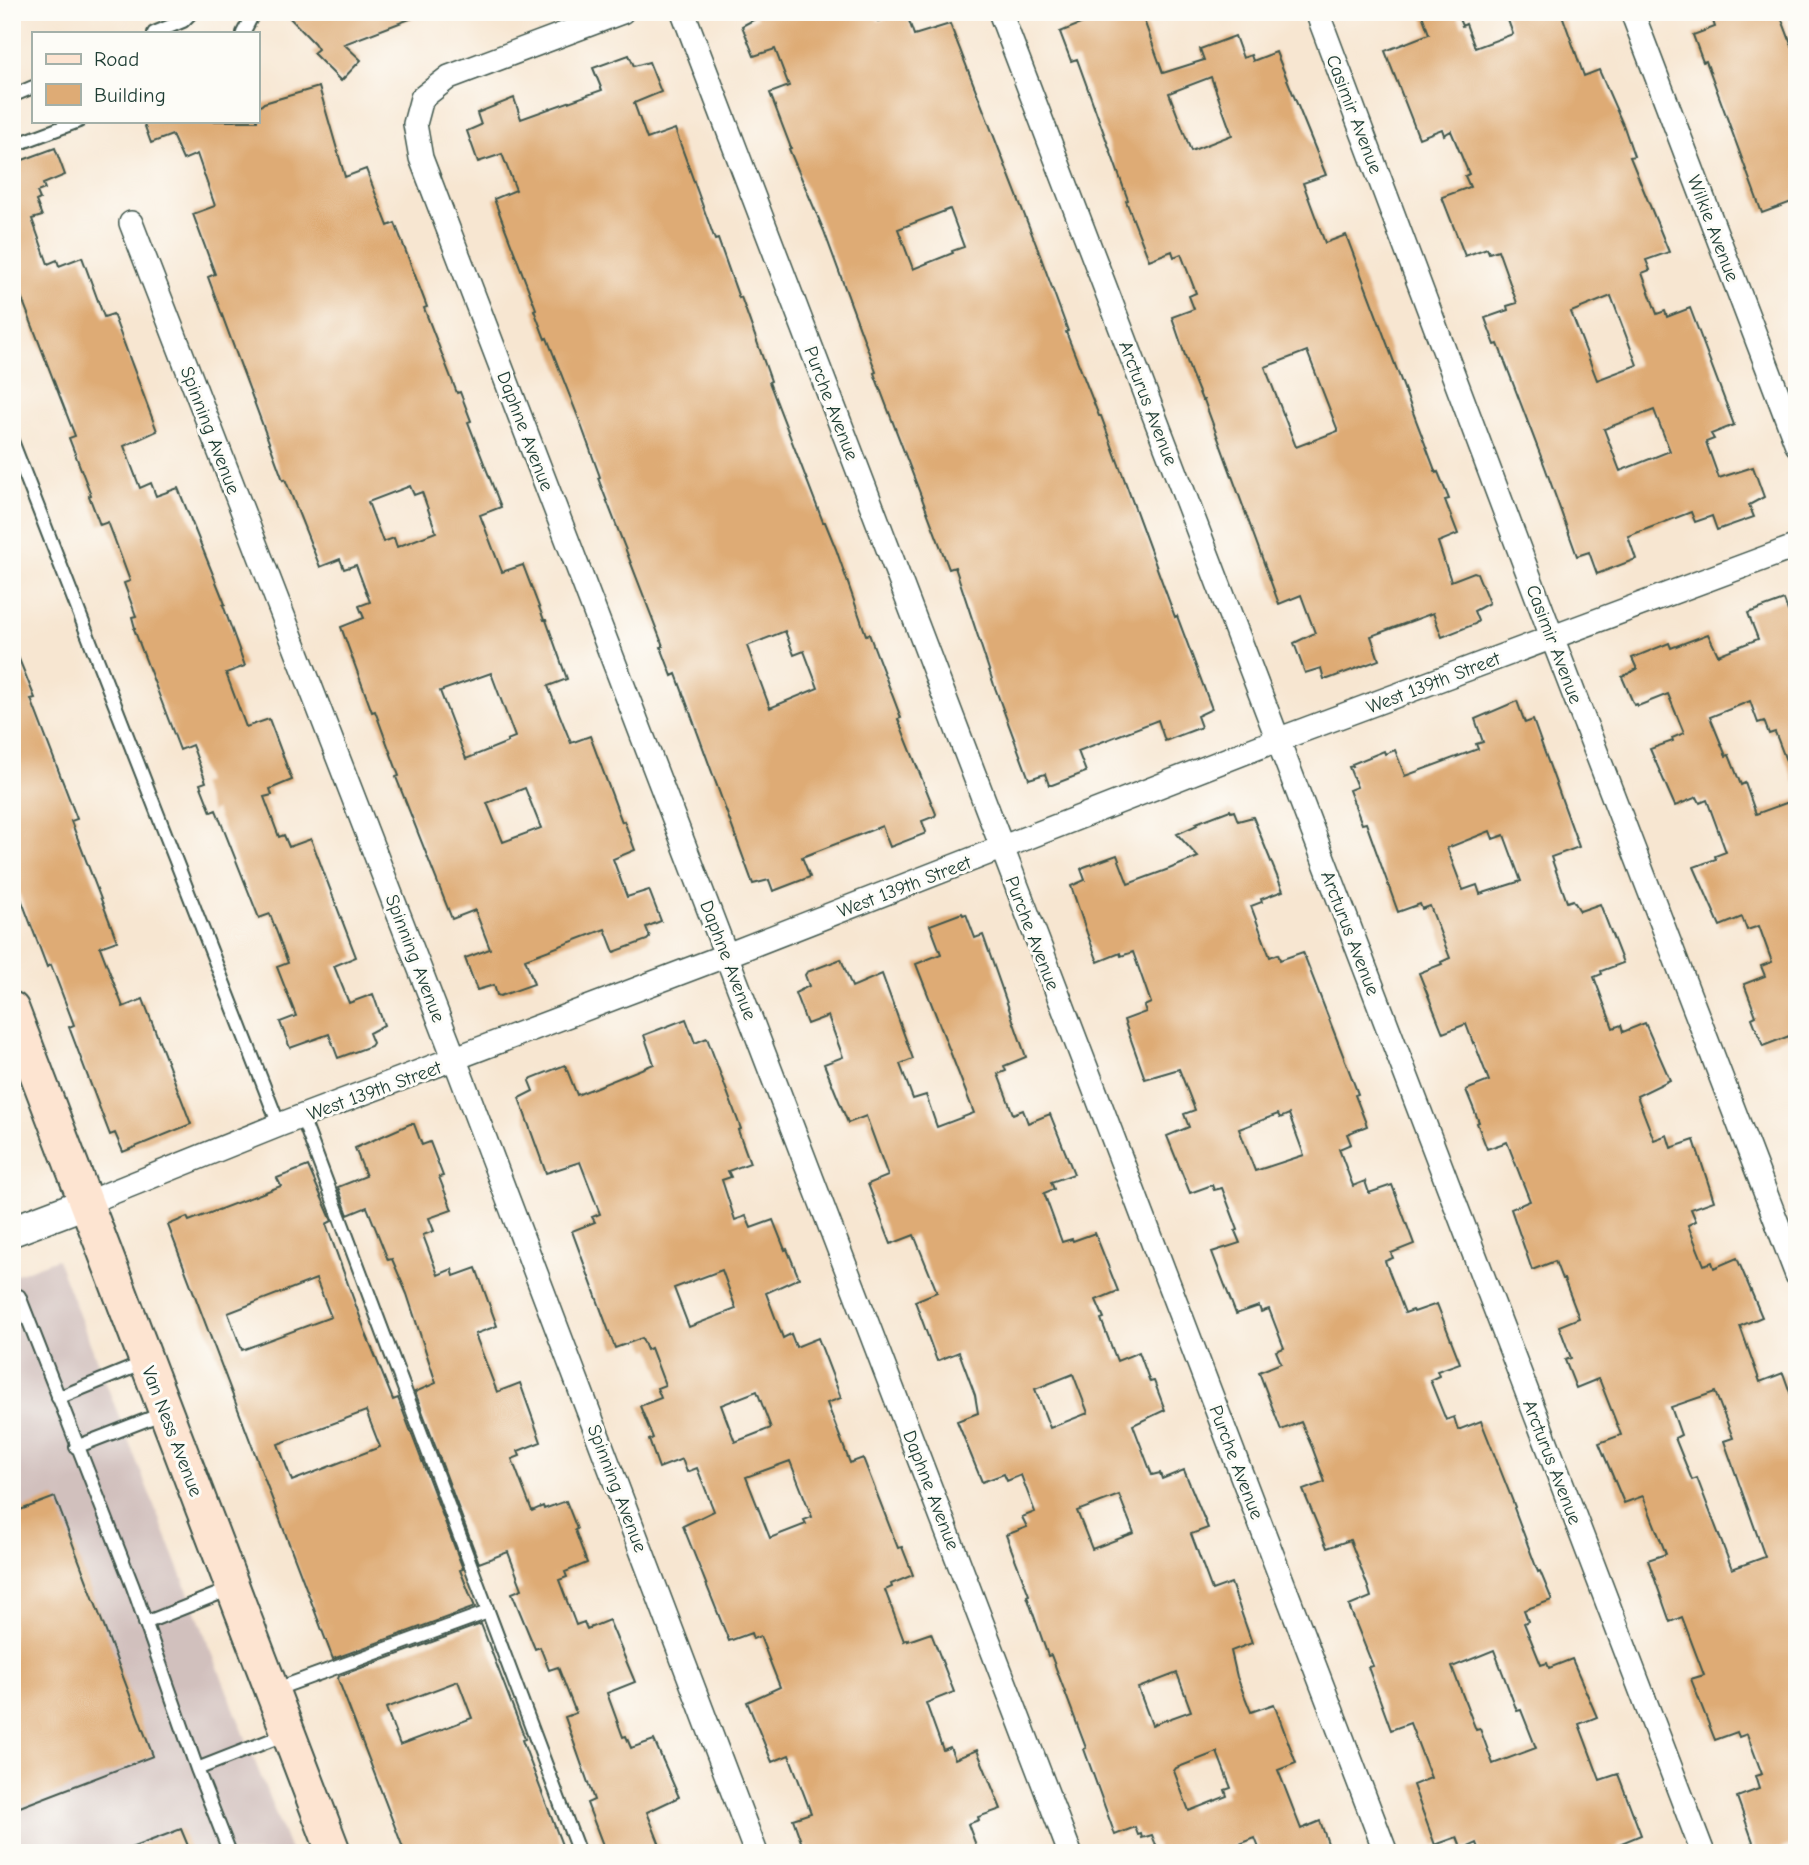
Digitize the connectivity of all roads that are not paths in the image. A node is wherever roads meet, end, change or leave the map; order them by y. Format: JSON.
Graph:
{"nodes":[{"id":1,"x":192,"y":12,"type":"edge"},
{"id":2,"x":254,"y":12,"type":"edge"},
{"id":3,"x":622,"y":12,"type":"edge"},
{"id":4,"x":683,"y":12,"type":"edge"},
{"id":5,"x":1000,"y":12,"type":"edge"},
{"id":6,"x":1317,"y":12,"type":"edge"},
{"id":7,"x":1632,"y":12,"type":"edge"},
{"id":8,"x":157,"y":32,"type":"edge"},
{"id":9,"x":244,"y":32,"type":"edge"},
{"id":10,"x":32,"y":87,"type":"edge"},
{"id":11,"x":12,"y":96,"type":"edge"},
{"id":12,"x":76,"y":122,"type":"edge"},
{"id":13,"x":12,"y":146,"type":"edge"},
{"id":14,"x":131,"y":223,"type":"dead end"},
{"id":15,"x":12,"y":441,"type":"edge"},
{"id":16,"x":1797,"y":445,"type":"edge"},
{"id":17,"x":1797,"y":546,"type":"edge"},
{"id":18,"x":1552,"y":637,"type":"junction"},
{"id":19,"x":1277,"y":740,"type":"junction"},
{"id":20,"x":1001,"y":848,"type":"junction"},
{"id":21,"x":727,"y":955,"type":"junction"},
{"id":22,"x":12,"y":1009,"type":"edge"},
{"id":23,"x":20,"y":1056,"type":"edge"},
{"id":24,"x":455,"y":1060,"type":"junction"},
{"id":25,"x":302,"y":1117,"type":"junction"},
{"id":26,"x":279,"y":1125,"type":"junction"},
{"id":27,"x":86,"y":1203,"type":"junction"},
{"id":28,"x":12,"y":1231,"type":"edge"},
{"id":29,"x":1797,"y":1275,"type":"edge"},
{"id":30,"x":19,"y":1296,"type":"dead end"},
{"id":31,"x":147,"y":1362,"type":"junction"},
{"id":32,"x":58,"y":1398,"type":"junction"},
{"id":33,"x":166,"y":1413,"type":"junction"},
{"id":34,"x":76,"y":1447,"type":"junction"},
{"id":35,"x":233,"y":1588,"type":"junction"},
{"id":36,"x":488,"y":1612,"type":"junction"},
{"id":37,"x":145,"y":1623,"type":"junction"},
{"id":38,"x":272,"y":1690,"type":"junction"},
{"id":39,"x":289,"y":1733,"type":"junction"},
{"id":40,"x":197,"y":1769,"type":"junction"},
{"id":41,"x":230,"y":1853,"type":"edge"},
{"id":42,"x":334,"y":1853,"type":"edge"},
{"id":43,"x":579,"y":1853,"type":"edge"},
{"id":44,"x":756,"y":1853,"type":"edge"},
{"id":45,"x":1070,"y":1853,"type":"edge"},
{"id":46,"x":1387,"y":1853,"type":"edge"},
{"id":47,"x":1703,"y":1853,"type":"edge"}],
"edges":[{"from":1,"to":8,"type":"lane"},
{"from":2,"to":9,"type":"lane"},
{"from":3,"to":21,"type":"street","name":"Daphne Avenue"},
{"from":4,"to":20,"type":"street","name":"Purche Avenue"},
{"from":5,"to":19,"type":"street","name":"Arcturus Avenue"},
{"from":6,"to":18,"type":"street","name":"Casimir Avenue"},
{"from":7,"to":16,"type":"street","name":"Wilkie Avenue"},
{"from":10,"to":11,"type":"lane"},
{"from":12,"to":13,"type":"lane"},
{"from":14,"to":24,"type":"street","name":"Spinning Avenue"},
{"from":15,"to":26,"type":"lane"},
{"from":17,"to":18,"type":"street","name":"West 139th Street"},
{"from":18,"to":19,"type":"street","name":"West 139th Street"},
{"from":18,"to":29,"type":"street","name":"Casimir Avenue"},
{"from":19,"to":20,"type":"street","name":"West 139th Street"},
{"from":19,"to":47,"type":"street","name":"Arcturus Avenue"},
{"from":20,"to":21,"type":"street","name":"West 139th Street"},
{"from":20,"to":46,"type":"street","name":"Purche Avenue"},
{"from":21,"to":24,"type":"street","name":"West 139th Street"},
{"from":21,"to":45,"type":"street","name":"Daphne Avenue"},
{"from":22,"to":23,"type":"main road","name":"Van Ness Avenue"},
{"from":23,"to":27,"type":"main road","name":"Van Ness Avenue"},
{"from":24,"to":25,"type":"street","name":"West 139th Street"},
{"from":24,"to":44,"type":"street","name":"Spinning Avenue"},
{"from":25,"to":26,"type":"street","name":"West 139th Street"},
{"from":25,"to":36,"type":"lane"},
{"from":26,"to":27,"type":"street","name":"West 139th Street"},
{"from":27,"to":28,"type":"street","name":"West 139th Street"},
{"from":27,"to":31,"type":"main road","name":"Van Ness Avenue"},
{"from":30,"to":32,"type":"lane"},
{"from":31,"to":32,"type":"lane"},
{"from":31,"to":33,"type":"main road","name":"Van Ness Avenue"},
{"from":32,"to":34,"type":"lane"},
{"from":33,"to":34,"type":"lane"},
{"from":33,"to":35,"type":"main road","name":"Van Ness Avenue"},
{"from":34,"to":37,"type":"lane"},
{"from":35,"to":37,"type":"lane"},
{"from":35,"to":38,"type":"main road","name":"Van Ness Avenue"},
{"from":36,"to":38,"type":"lane"},
{"from":36,"to":43,"type":"lane"},
{"from":37,"to":40,"type":"lane"},
{"from":38,"to":39,"type":"main road","name":"Van Ness Avenue"},
{"from":39,"to":40,"type":"lane"},
{"from":39,"to":42,"type":"main road","name":"Van Ness Avenue"},
{"from":40,"to":41,"type":"lane"}]}
